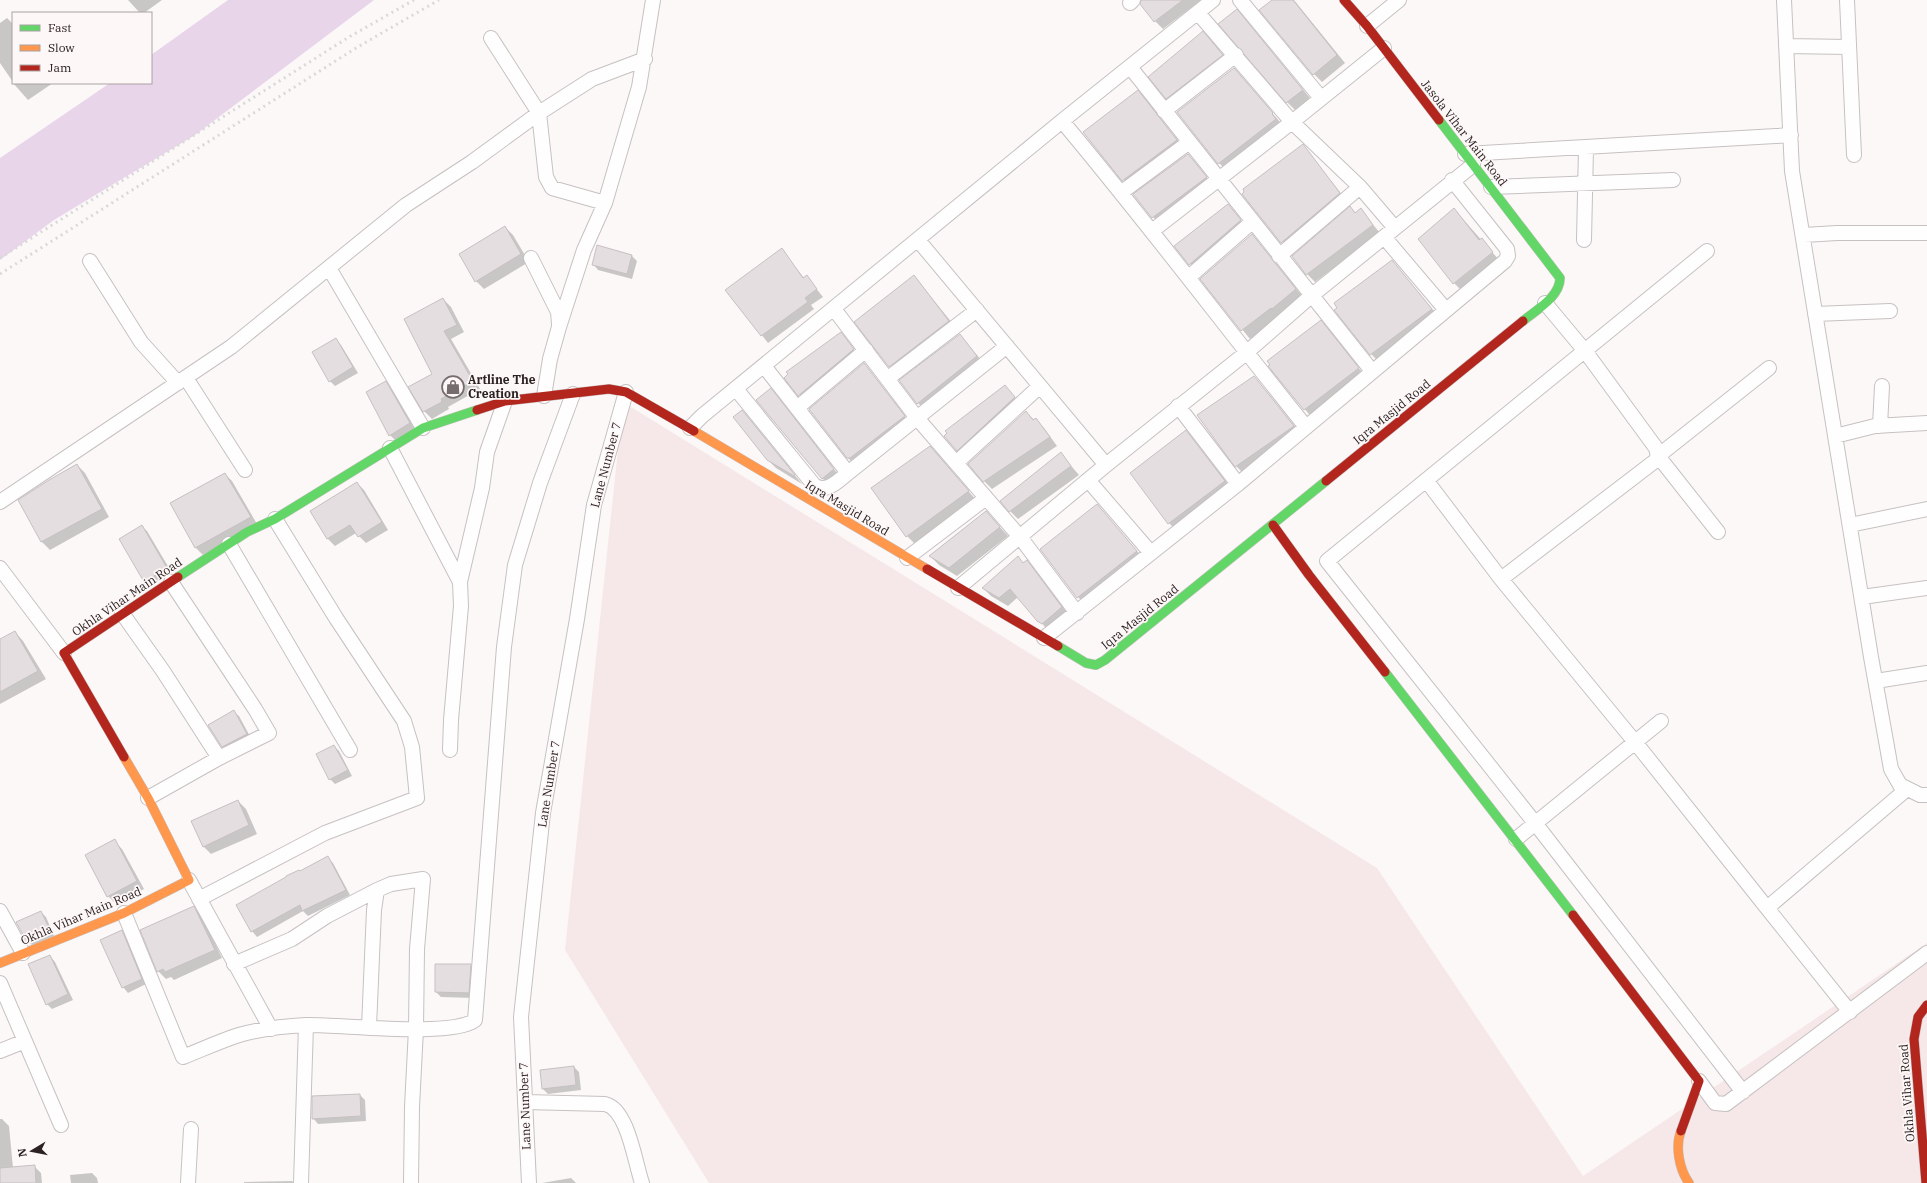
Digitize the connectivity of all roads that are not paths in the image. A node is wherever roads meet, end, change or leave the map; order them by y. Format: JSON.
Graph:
{"nodes":[{"id":1,"x":653,"y":0,"type":"edge"},
{"id":2,"x":1214,"y":0,"type":"edge"},
{"id":3,"x":1240,"y":0,"type":"edge"},
{"id":4,"x":1344,"y":0,"type":"edge"},
{"id":5,"x":1399,"y":0,"type":"edge"},
{"id":6,"x":1784,"y":0,"type":"edge"},
{"id":7,"x":1847,"y":0,"type":"edge"},
{"id":8,"x":1198,"y":13,"type":"junction"},
{"id":9,"x":1367,"y":26,"type":"junction"},
{"id":10,"x":491,"y":38,"type":"dead end"},
{"id":11,"x":1786,"y":46,"type":"junction"},
{"id":12,"x":1849,"y":47,"type":"junction"},
{"id":13,"x":1384,"y":48,"type":"junction"},
{"id":14,"x":1236,"y":55,"type":"junction"},
{"id":15,"x":645,"y":58,"type":"junction"},
{"id":16,"x":1130,"y":67,"type":"junction"},
{"id":17,"x":1321,"y":98,"type":"junction"},
{"id":18,"x":1164,"y":112,"type":"junction"},
{"id":19,"x":538,"y":113,"type":"junction"},
{"id":20,"x":1062,"y":121,"type":"junction"},
{"id":21,"x":1292,"y":122,"type":"junction"},
{"id":22,"x":1791,"y":134,"type":"junction"},
{"id":23,"x":1188,"y":142,"type":"junction"},
{"id":24,"x":1586,"y":148,"type":"junction"},
{"id":25,"x":1854,"y":155,"type":"dead end"},
{"id":26,"x":1469,"y":159,"type":"junction"},
{"id":27,"x":1218,"y":180,"type":"junction"},
{"id":28,"x":1452,"y":180,"type":"junction"},
{"id":29,"x":1672,"y":180,"type":"dead end"},
{"id":30,"x":1584,"y":185,"type":"junction"},
{"id":31,"x":1491,"y":187,"type":"junction"},
{"id":32,"x":1360,"y":188,"type":"junction"},
{"id":33,"x":1122,"y":192,"type":"junction"},
{"id":34,"x":605,"y":203,"type":"junction"},
{"id":35,"x":1252,"y":222,"type":"junction"},
{"id":36,"x":1395,"y":228,"type":"junction"},
{"id":37,"x":1152,"y":231,"type":"junction"},
{"id":38,"x":1927,"y":233,"type":"edge"},
{"id":39,"x":1804,"y":235,"type":"junction"},
{"id":40,"x":1384,"y":237,"type":"junction"},
{"id":41,"x":918,"y":240,"type":"junction"},
{"id":42,"x":1584,"y":240,"type":"dead end"},
{"id":43,"x":1707,"y":251,"type":"dead end"},
{"id":44,"x":1279,"y":256,"type":"junction"},
{"id":45,"x":531,"y":258,"type":"dead end"},
{"id":46,"x":90,"y":261,"type":"dead end"},
{"id":47,"x":329,"y":268,"type":"junction"},
{"id":48,"x":1189,"y":277,"type":"junction"},
{"id":49,"x":1560,"y":284,"type":"joint"},
{"id":50,"x":1311,"y":296,"type":"junction"},
{"id":51,"x":1545,"y":303,"type":"junction"},
{"id":52,"x":834,"y":309,"type":"junction"},
{"id":53,"x":977,"y":310,"type":"junction"},
{"id":54,"x":1446,"y":310,"type":"junction"},
{"id":55,"x":1890,"y":311,"type":"dead end"},
{"id":56,"x":1815,"y":314,"type":"junction"},
{"id":57,"x":559,"y":327,"type":"junction"},
{"id":58,"x":1007,"y":346,"type":"junction"},
{"id":59,"x":866,"y":350,"type":"junction"},
{"id":60,"x":1585,"y":351,"type":"junction"},
{"id":61,"x":1246,"y":353,"type":"junction"},
{"id":62,"x":764,"y":366,"type":"junction"},
{"id":63,"x":1769,"y":368,"type":"dead end"},
{"id":64,"x":1372,"y":371,"type":"junction"},
{"id":65,"x":887,"y":379,"type":"junction"},
{"id":66,"x":182,"y":380,"type":"junction"},
{"id":67,"x":1040,"y":386,"type":"junction"},
{"id":68,"x":1882,"y":386,"type":"dead end"},
{"id":69,"x":736,"y":389,"type":"junction"},
{"id":70,"x":626,"y":392,"type":"junction"},
{"id":71,"x":574,"y":394,"type":"junction"},
{"id":72,"x":544,"y":396,"type":"junction"},
{"id":73,"x":505,"y":401,"type":"junction"},
{"id":74,"x":1178,"y":406,"type":"junction"},
{"id":75,"x":797,"y":408,"type":"junction"},
{"id":76,"x":917,"y":418,"type":"junction"},
{"id":77,"x":1927,"y":423,"type":"edge"},
{"id":78,"x":1880,"y":426,"type":"junction"},
{"id":79,"x":1306,"y":427,"type":"junction"},
{"id":80,"x":423,"y":428,"type":"junction"},
{"id":81,"x":690,"y":428,"type":"junction"},
{"id":82,"x":1835,"y":436,"type":"junction"},
{"id":83,"x":390,"y":448,"type":"junction"},
{"id":84,"x":1658,"y":456,"type":"junction"},
{"id":85,"x":956,"y":463,"type":"junction"},
{"id":86,"x":1106,"y":464,"type":"junction"},
{"id":87,"x":245,"y":470,"type":"dead end"},
{"id":88,"x":848,"y":473,"type":"junction"},
{"id":89,"x":1088,"y":480,"type":"junction"},
{"id":90,"x":1426,"y":480,"type":"junction"},
{"id":91,"x":1238,"y":484,"type":"junction"},
{"id":92,"x":986,"y":498,"type":"junction"},
{"id":93,"x":0,"y":502,"type":"edge"},
{"id":94,"x":1927,"y":509,"type":"edge"},
{"id":95,"x":275,"y":518,"type":"junction"},
{"id":96,"x":1272,"y":525,"type":"junction"},
{"id":97,"x":1850,"y":525,"type":"junction"},
{"id":98,"x":1718,"y":532,"type":"dead end"},
{"id":99,"x":1020,"y":537,"type":"junction"},
{"id":100,"x":229,"y":544,"type":"junction"},
{"id":101,"x":1151,"y":553,"type":"junction"},
{"id":102,"x":907,"y":558,"type":"junction"},
{"id":103,"x":0,"y":568,"type":"edge"},
{"id":104,"x":1501,"y":579,"type":"junction"},
{"id":105,"x":171,"y":582,"type":"junction"},
{"id":106,"x":460,"y":582,"type":"junction"},
{"id":107,"x":958,"y":588,"type":"junction"},
{"id":108,"x":1927,"y":588,"type":"edge"},
{"id":109,"x":1862,"y":597,"type":"junction"},
{"id":110,"x":122,"y":613,"type":"junction"},
{"id":111,"x":1077,"y":613,"type":"junction"},
{"id":112,"x":1044,"y":638,"type":"junction"},
{"id":113,"x":64,"y":653,"type":"junction"},
{"id":114,"x":1927,"y":673,"type":"edge"},
{"id":115,"x":1876,"y":681,"type":"junction"},
{"id":116,"x":1661,"y":721,"type":"dead end"},
{"id":117,"x":1635,"y":742,"type":"junction"},
{"id":118,"x":350,"y":750,"type":"dead end"},
{"id":119,"x":450,"y":750,"type":"dead end"},
{"id":120,"x":219,"y":758,"type":"junction"},
{"id":121,"x":1907,"y":789,"type":"junction"},
{"id":122,"x":1927,"y":795,"type":"edge"},
{"id":123,"x":148,"y":798,"type":"junction"},
{"id":124,"x":1535,"y":823,"type":"junction"},
{"id":125,"x":1516,"y":839,"type":"junction"},
{"id":126,"x":189,"y":880,"type":"junction"},
{"id":127,"x":377,"y":890,"type":"junction"},
{"id":128,"x":199,"y":899,"type":"junction"},
{"id":129,"x":1767,"y":908,"type":"junction"},
{"id":130,"x":0,"y":911,"type":"edge"},
{"id":131,"x":124,"y":913,"type":"junction"},
{"id":132,"x":23,"y":953,"type":"junction"},
{"id":133,"x":1927,"y":953,"type":"edge"},
{"id":134,"x":0,"y":963,"type":"edge"},
{"id":135,"x":234,"y":964,"type":"junction"},
{"id":136,"x":0,"y":983,"type":"edge"},
{"id":137,"x":1927,"y":1005,"type":"edge"},
{"id":138,"x":1850,"y":1012,"type":"junction"},
{"id":139,"x":306,"y":1025,"type":"junction"},
{"id":140,"x":369,"y":1027,"type":"junction"},
{"id":141,"x":271,"y":1029,"type":"junction"},
{"id":142,"x":416,"y":1029,"type":"junction"},
{"id":143,"x":25,"y":1041,"type":"junction"},
{"id":144,"x":0,"y":1052,"type":"edge"},
{"id":145,"x":1699,"y":1081,"type":"junction"},
{"id":146,"x":1743,"y":1092,"type":"junction"},
{"id":147,"x":525,"y":1102,"type":"junction"},
{"id":148,"x":61,"y":1126,"type":"dead end"},
{"id":149,"x":192,"y":1129,"type":"dead end"},
{"id":150,"x":188,"y":1183,"type":"edge"},
{"id":151,"x":301,"y":1183,"type":"edge"},
{"id":152,"x":411,"y":1183,"type":"edge"},
{"id":153,"x":529,"y":1183,"type":"edge"},
{"id":154,"x":642,"y":1183,"type":"edge"},
{"id":155,"x":1689,"y":1183,"type":"edge"},
{"id":156,"x":1926,"y":1183,"type":"edge"}],
"edges":[{"from":1,"to":15,"type":"street"},
{"from":2,"to":8,"type":"street"},
{"from":3,"to":17,"type":"street"},
{"from":4,"to":9,"type":"street","name":"Jasola Vihar Main Road"},
{"from":5,"to":9,"type":"street"},
{"from":6,"to":11,"type":"street"},
{"from":7,"to":12,"type":"street"},
{"from":8,"to":14,"type":"street"},
{"from":8,"to":16,"type":"street"},
{"from":9,"to":13,"type":"street","name":"Jasola Vihar Main Road"},
{"from":10,"to":19,"type":"street"},
{"from":11,"to":12,"type":"street"},
{"from":11,"to":22,"type":"street"},
{"from":12,"to":25,"type":"street"},
{"from":13,"to":17,"type":"street"},
{"from":13,"to":26,"type":"street","name":"Jasola Vihar Main Road"},
{"from":14,"to":18,"type":"street"},
{"from":14,"to":21,"type":"street"},
{"from":15,"to":19,"type":"street"},
{"from":15,"to":34,"type":"street"},
{"from":16,"to":18,"type":"street"},
{"from":16,"to":20,"type":"street"},
{"from":17,"to":21,"type":"street"},
{"from":18,"to":23,"type":"street"},
{"from":19,"to":34,"type":"street"},
{"from":19,"to":47,"type":"street"},
{"from":20,"to":33,"type":"street"},
{"from":20,"to":41,"type":"street"},
{"from":21,"to":27,"type":"street"},
{"from":21,"to":32,"type":"street"},
{"from":22,"to":24,"type":"street"},
{"from":22,"to":39,"type":"street"},
{"from":23,"to":27,"type":"street"},
{"from":23,"to":33,"type":"street"},
{"from":24,"to":26,"type":"street"},
{"from":24,"to":30,"type":"street"},
{"from":26,"to":28,"type":"street"},
{"from":26,"to":31,"type":"street","name":"Jasola Vihar Main Road"},
{"from":27,"to":35,"type":"street"},
{"from":27,"to":37,"type":"street"},
{"from":28,"to":36,"type":"street"},
{"from":28,"to":54,"type":"street"},
{"from":29,"to":30,"type":"street"},
{"from":30,"to":31,"type":"street"},
{"from":30,"to":42,"type":"street"},
{"from":31,"to":49,"type":"street","name":"Jasola Vihar Main Road"},
{"from":32,"to":36,"type":"street"},
{"from":32,"to":44,"type":"street"},
{"from":33,"to":37,"type":"street"},
{"from":34,"to":57,"type":"street"},
{"from":35,"to":44,"type":"street"},
{"from":35,"to":48,"type":"street"},
{"from":36,"to":40,"type":"street"},
{"from":37,"to":48,"type":"street"},
{"from":38,"to":39,"type":"street"},
{"from":39,"to":56,"type":"street"},
{"from":40,"to":50,"type":"street"},
{"from":40,"to":54,"type":"street"},
{"from":41,"to":52,"type":"street"},
{"from":41,"to":53,"type":"street"},
{"from":43,"to":60,"type":"street"},
{"from":44,"to":50,"type":"street"},
{"from":45,"to":57,"type":"street"},
{"from":46,"to":66,"type":"street"},
{"from":47,"to":66,"type":"street"},
{"from":47,"to":80,"type":"street"},
{"from":48,"to":61,"type":"street"},
{"from":49,"to":51,"type":"street","name":"Iqra Masjid Road"},
{"from":50,"to":61,"type":"street"},
{"from":50,"to":64,"type":"street"},
{"from":51,"to":60,"type":"street"},
{"from":51,"to":96,"type":"street","name":"Iqra Masjid Road"},
{"from":52,"to":59,"type":"street"},
{"from":52,"to":62,"type":"street"},
{"from":53,"to":58,"type":"street"},
{"from":53,"to":65,"type":"street"},
{"from":54,"to":64,"type":"street"},
{"from":55,"to":56,"type":"street"},
{"from":56,"to":82,"type":"street"},
{"from":57,"to":72,"type":"street"},
{"from":58,"to":67,"type":"street"},
{"from":58,"to":76,"type":"street"},
{"from":59,"to":65,"type":"street"},
{"from":59,"to":75,"type":"street"},
{"from":60,"to":84,"type":"street"},
{"from":60,"to":90,"type":"street"},
{"from":61,"to":74,"type":"street"},
{"from":61,"to":79,"type":"street"},
{"from":62,"to":69,"type":"street"},
{"from":62,"to":75,"type":"street"},
{"from":63,"to":84,"type":"street"},
{"from":64,"to":79,"type":"street"},
{"from":65,"to":76,"type":"street"},
{"from":66,"to":87,"type":"street"},
{"from":66,"to":93,"type":"street"},
{"from":67,"to":85,"type":"street"},
{"from":67,"to":86,"type":"street"},
{"from":68,"to":78,"type":"street"},
{"from":69,"to":81,"type":"street"},
{"from":69,"to":88,"type":"street"},
{"from":70,"to":71,"type":"street","name":"Okhla Vihar Main Road"},
{"from":70,"to":81,"type":"street","name":"Iqra Masjid Road"},
{"from":70,"to":147,"type":"street","name":"Lane Number 7"},
{"from":71,"to":72,"type":"street","name":"Okhla Vihar Main Road"},
{"from":71,"to":142,"type":"street"},
{"from":72,"to":73,"type":"street","name":"Okhla Vihar Main Road"},
{"from":73,"to":80,"type":"street","name":"Okhla Vihar Main Road"},
{"from":73,"to":106,"type":"street"},
{"from":74,"to":86,"type":"street"},
{"from":74,"to":91,"type":"street"},
{"from":75,"to":88,"type":"street"},
{"from":76,"to":85,"type":"street"},
{"from":76,"to":88,"type":"street"},
{"from":77,"to":78,"type":"street"},
{"from":78,"to":82,"type":"street"},
{"from":79,"to":91,"type":"street"},
{"from":80,"to":83,"type":"street","name":"Okhla Vihar Main Road"},
{"from":81,"to":102,"type":"street","name":"Iqra Masjid Road"},
{"from":82,"to":97,"type":"street"},
{"from":83,"to":95,"type":"street","name":"Okhla Vihar Main Road"},
{"from":83,"to":106,"type":"street"},
{"from":84,"to":98,"type":"street"},
{"from":84,"to":104,"type":"street"},
{"from":85,"to":92,"type":"street"},
{"from":86,"to":89,"type":"street"},
{"from":89,"to":99,"type":"street"},
{"from":89,"to":101,"type":"street"},
{"from":90,"to":104,"type":"street"},
{"from":90,"to":124,"type":"street"},
{"from":91,"to":101,"type":"street"},
{"from":92,"to":99,"type":"street"},
{"from":92,"to":102,"type":"street"},
{"from":94,"to":97,"type":"street"},
{"from":95,"to":100,"type":"street","name":"Okhla Vihar Main Road"},
{"from":95,"to":128,"type":"street"},
{"from":96,"to":112,"type":"street","name":"Iqra Masjid Road"},
{"from":96,"to":125,"type":"street"},
{"from":97,"to":109,"type":"street"},
{"from":99,"to":107,"type":"street"},
{"from":99,"to":111,"type":"street"},
{"from":100,"to":105,"type":"street","name":"Okhla Vihar Main Road"},
{"from":100,"to":118,"type":"street"},
{"from":101,"to":111,"type":"street"},
{"from":102,"to":107,"type":"street","name":"Iqra Masjid Road"},
{"from":103,"to":113,"type":"street"},
{"from":104,"to":117,"type":"street"},
{"from":105,"to":110,"type":"street","name":"Okhla Vihar Main Road"},
{"from":105,"to":120,"type":"street"},
{"from":106,"to":119,"type":"street"},
{"from":107,"to":112,"type":"street","name":"Iqra Masjid Road"},
{"from":108,"to":109,"type":"street"},
{"from":109,"to":115,"type":"street"},
{"from":110,"to":113,"type":"street","name":"Okhla Vihar Main Road"},
{"from":110,"to":120,"type":"street"},
{"from":111,"to":112,"type":"street"},
{"from":113,"to":123,"type":"street"},
{"from":114,"to":115,"type":"street"},
{"from":115,"to":121,"type":"street"},
{"from":116,"to":117,"type":"street"},
{"from":117,"to":124,"type":"street"},
{"from":117,"to":129,"type":"street"},
{"from":120,"to":123,"type":"street"},
{"from":121,"to":122,"type":"street"},
{"from":121,"to":129,"type":"street"},
{"from":123,"to":126,"type":"street"},
{"from":124,"to":125,"type":"street"},
{"from":124,"to":146,"type":"street"},
{"from":125,"to":145,"type":"street"},
{"from":126,"to":128,"type":"street"},
{"from":126,"to":131,"type":"street","name":"Okhla Vihar Main Road"},
{"from":127,"to":135,"type":"street"},
{"from":127,"to":140,"type":"street"},
{"from":127,"to":142,"type":"street"},
{"from":128,"to":135,"type":"street"},
{"from":129,"to":138,"type":"street"},
{"from":130,"to":132,"type":"street"},
{"from":131,"to":132,"type":"street","name":"Okhla Vihar Main Road"},
{"from":131,"to":141,"type":"street"},
{"from":132,"to":134,"type":"street","name":"Okhla Vihar Main Road"},
{"from":133,"to":138,"type":"street"},
{"from":135,"to":141,"type":"street"},
{"from":136,"to":143,"type":"street"},
{"from":137,"to":156,"type":"street","name":"Okhla Vihar Road"},
{"from":138,"to":146,"type":"street"},
{"from":139,"to":140,"type":"street"},
{"from":139,"to":141,"type":"street"},
{"from":139,"to":151,"type":"street"},
{"from":140,"to":142,"type":"street"},
{"from":142,"to":152,"type":"street"},
{"from":143,"to":144,"type":"street"},
{"from":143,"to":148,"type":"street"},
{"from":145,"to":146,"type":"street"},
{"from":145,"to":155,"type":"street"},
{"from":147,"to":153,"type":"street","name":"Lane Number 7"},
{"from":147,"to":154,"type":"street"},
{"from":149,"to":150,"type":"street"}]}
